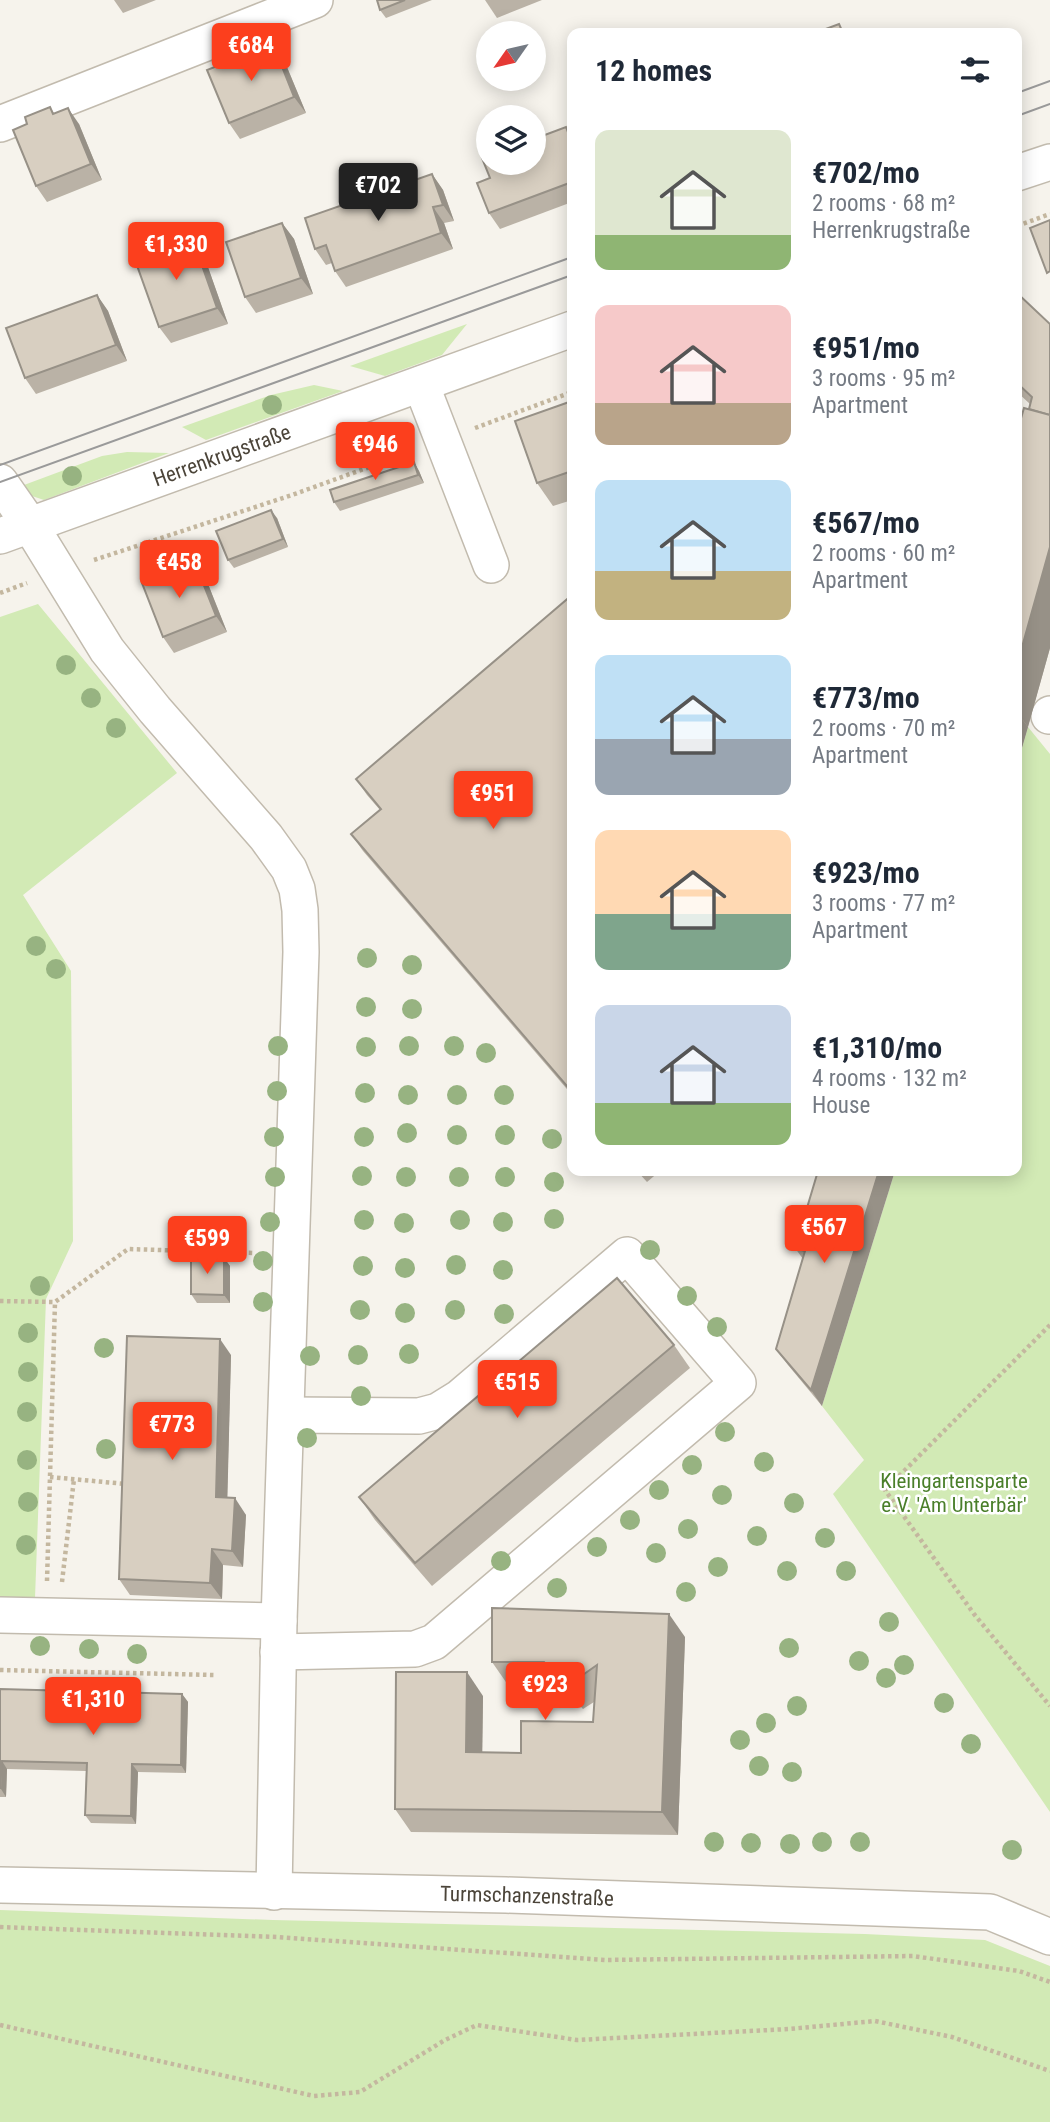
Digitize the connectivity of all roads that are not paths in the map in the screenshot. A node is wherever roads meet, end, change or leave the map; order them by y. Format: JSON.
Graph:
{"nodes":[{"id":1,"x":315,"y":0,"type":"edge"},
{"id":2,"x":0,"y":124,"type":"edge"},
{"id":3,"x":1050,"y":162,"type":"edge"},
{"id":4,"x":1022,"y":171,"type":"edge"},
{"id":5,"x":567,"y":331,"type":"edge"},
{"id":6,"x":421,"y":384,"type":"junction"},
{"id":7,"x":0,"y":482,"type":"edge"},
{"id":8,"x":15,"y":531,"type":"edge"},
{"id":9,"x":491,"y":565,"type":"dead end"},
{"id":10,"x":287,"y":1415,"type":"junction"},
{"id":11,"x":0,"y":1615,"type":"edge"},
{"id":12,"x":279,"y":1636,"type":"junction"},
{"id":13,"x":0,"y":1885,"type":"edge"},
{"id":14,"x":274,"y":1892,"type":"junction"},
{"id":15,"x":1050,"y":1937,"type":"edge"}],
"edges":[{"from":1,"to":2,"type":"street"},
{"from":3,"to":4,"type":"street"},
{"from":5,"to":6,"type":"street","name":"Herrenkrugstraße"},
{"from":6,"to":8,"type":"street","name":"Herrenkrugstraße"},
{"from":6,"to":9,"type":"street"},
{"from":7,"to":8,"type":"street"},
{"from":8,"to":10,"type":"street"},
{"from":10,"to":12,"type":"street"},
{"from":10,"to":12,"type":"street"},
{"from":11,"to":12,"type":"street"},
{"from":12,"to":14,"type":"street"},
{"from":13,"to":14,"type":"street","name":"Turmschanzenstraße"},
{"from":14,"to":15,"type":"street","name":"Turmschanzenstraße"}]}
